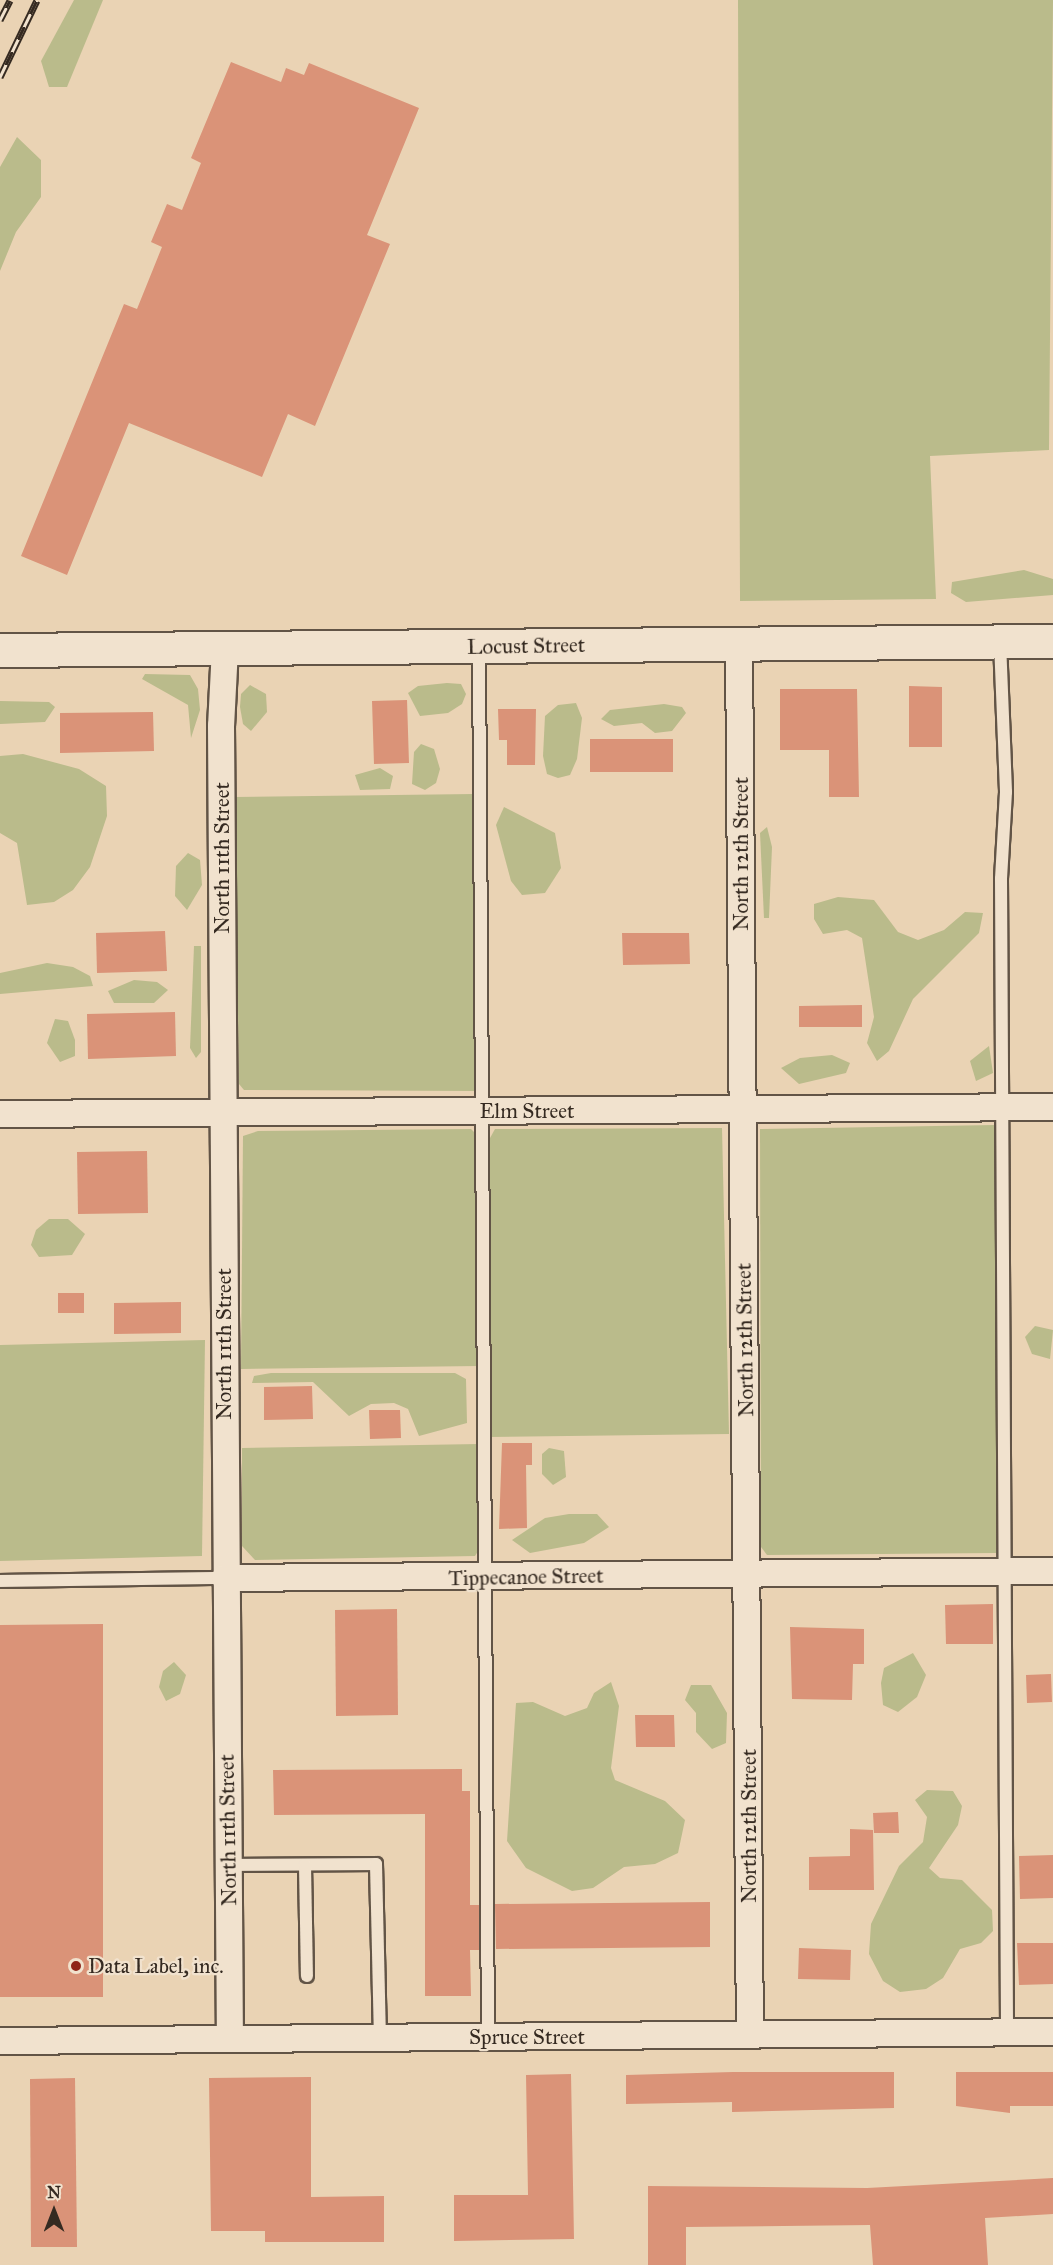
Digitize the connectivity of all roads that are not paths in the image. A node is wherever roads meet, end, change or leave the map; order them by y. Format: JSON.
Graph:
{"nodes":[{"id":1,"x":1053,"y":641,"type":"edge"},
{"id":2,"x":1000,"y":642,"type":"junction"},
{"id":3,"x":739,"y":644,"type":"junction"},
{"id":4,"x":479,"y":646,"type":"junction"},
{"id":5,"x":225,"y":648,"type":"junction"},
{"id":6,"x":0,"y":650,"type":"edge"},
{"id":7,"x":1053,"y":1107,"type":"edge"},
{"id":8,"x":1005,"y":1108,"type":"junction"},
{"id":9,"x":742,"y":1109,"type":"junction"},
{"id":10,"x":484,"y":1111,"type":"junction"},
{"id":11,"x":224,"y":1113,"type":"junction"},
{"id":12,"x":0,"y":1114,"type":"edge"},
{"id":13,"x":1053,"y":1571,"type":"edge"},
{"id":14,"x":1006,"y":1572,"type":"junction"},
{"id":15,"x":748,"y":1574,"type":"junction"},
{"id":16,"x":225,"y":1578,"type":"junction"},
{"id":17,"x":485,"y":1578,"type":"junction"},
{"id":18,"x":0,"y":1581,"type":"edge"},
{"id":19,"x":305,"y":1864,"type":"junction"},
{"id":20,"x":229,"y":1865,"type":"junction"},
{"id":21,"x":307,"y":1976,"type":"dead end"},
{"id":22,"x":1053,"y":2032,"type":"edge"},
{"id":23,"x":1007,"y":2033,"type":"junction"},
{"id":24,"x":750,"y":2035,"type":"junction"},
{"id":25,"x":488,"y":2037,"type":"junction"},
{"id":26,"x":380,"y":2038,"type":"junction"},
{"id":27,"x":231,"y":2039,"type":"junction"},
{"id":28,"x":0,"y":2041,"type":"edge"}],
"edges":[{"from":1,"to":2,"type":"street","name":"Locust Street"},
{"from":2,"to":3,"type":"street","name":"Locust Street"},
{"from":2,"to":8,"type":"lane"},
{"from":3,"to":4,"type":"street","name":"Locust Street"},
{"from":3,"to":9,"type":"street","name":"North 12th Street"},
{"from":4,"to":5,"type":"street","name":"Locust Street"},
{"from":4,"to":10,"type":"lane"},
{"from":5,"to":6,"type":"street","name":"Locust Street"},
{"from":5,"to":11,"type":"street","name":"North 11th Street"},
{"from":7,"to":8,"type":"street","name":"Elm Street"},
{"from":8,"to":9,"type":"street","name":"Elm Street"},
{"from":8,"to":14,"type":"lane"},
{"from":9,"to":10,"type":"street","name":"Elm Street"},
{"from":9,"to":15,"type":"street","name":"North 12th Street"},
{"from":10,"to":11,"type":"street","name":"Elm Street"},
{"from":10,"to":17,"type":"lane"},
{"from":11,"to":12,"type":"street","name":"Elm Street"},
{"from":11,"to":16,"type":"street","name":"North 11th Street"},
{"from":13,"to":14,"type":"street","name":"Tippecanoe Street"},
{"from":14,"to":15,"type":"street","name":"Tippecanoe Street"},
{"from":14,"to":23,"type":"lane"},
{"from":15,"to":17,"type":"street","name":"Tippecanoe Street"},
{"from":15,"to":24,"type":"street","name":"North 12th Street"},
{"from":16,"to":17,"type":"street","name":"Tippecanoe Street"},
{"from":16,"to":18,"type":"lane","name":"Tippecanoe Street"},
{"from":16,"to":20,"type":"street","name":"North 11th Street"},
{"from":17,"to":25,"type":"lane"},
{"from":19,"to":20,"type":"lane"},
{"from":19,"to":21,"type":"lane"},
{"from":19,"to":26,"type":"lane"},
{"from":20,"to":27,"type":"street","name":"North 11th Street"},
{"from":22,"to":23,"type":"street","name":"Spruce Street"},
{"from":23,"to":24,"type":"street","name":"Spruce Street"},
{"from":24,"to":25,"type":"street","name":"Spruce Street"},
{"from":25,"to":26,"type":"street","name":"Spruce Street"},
{"from":26,"to":27,"type":"street","name":"Spruce Street"},
{"from":27,"to":28,"type":"street","name":"Spruce Street"}]}
